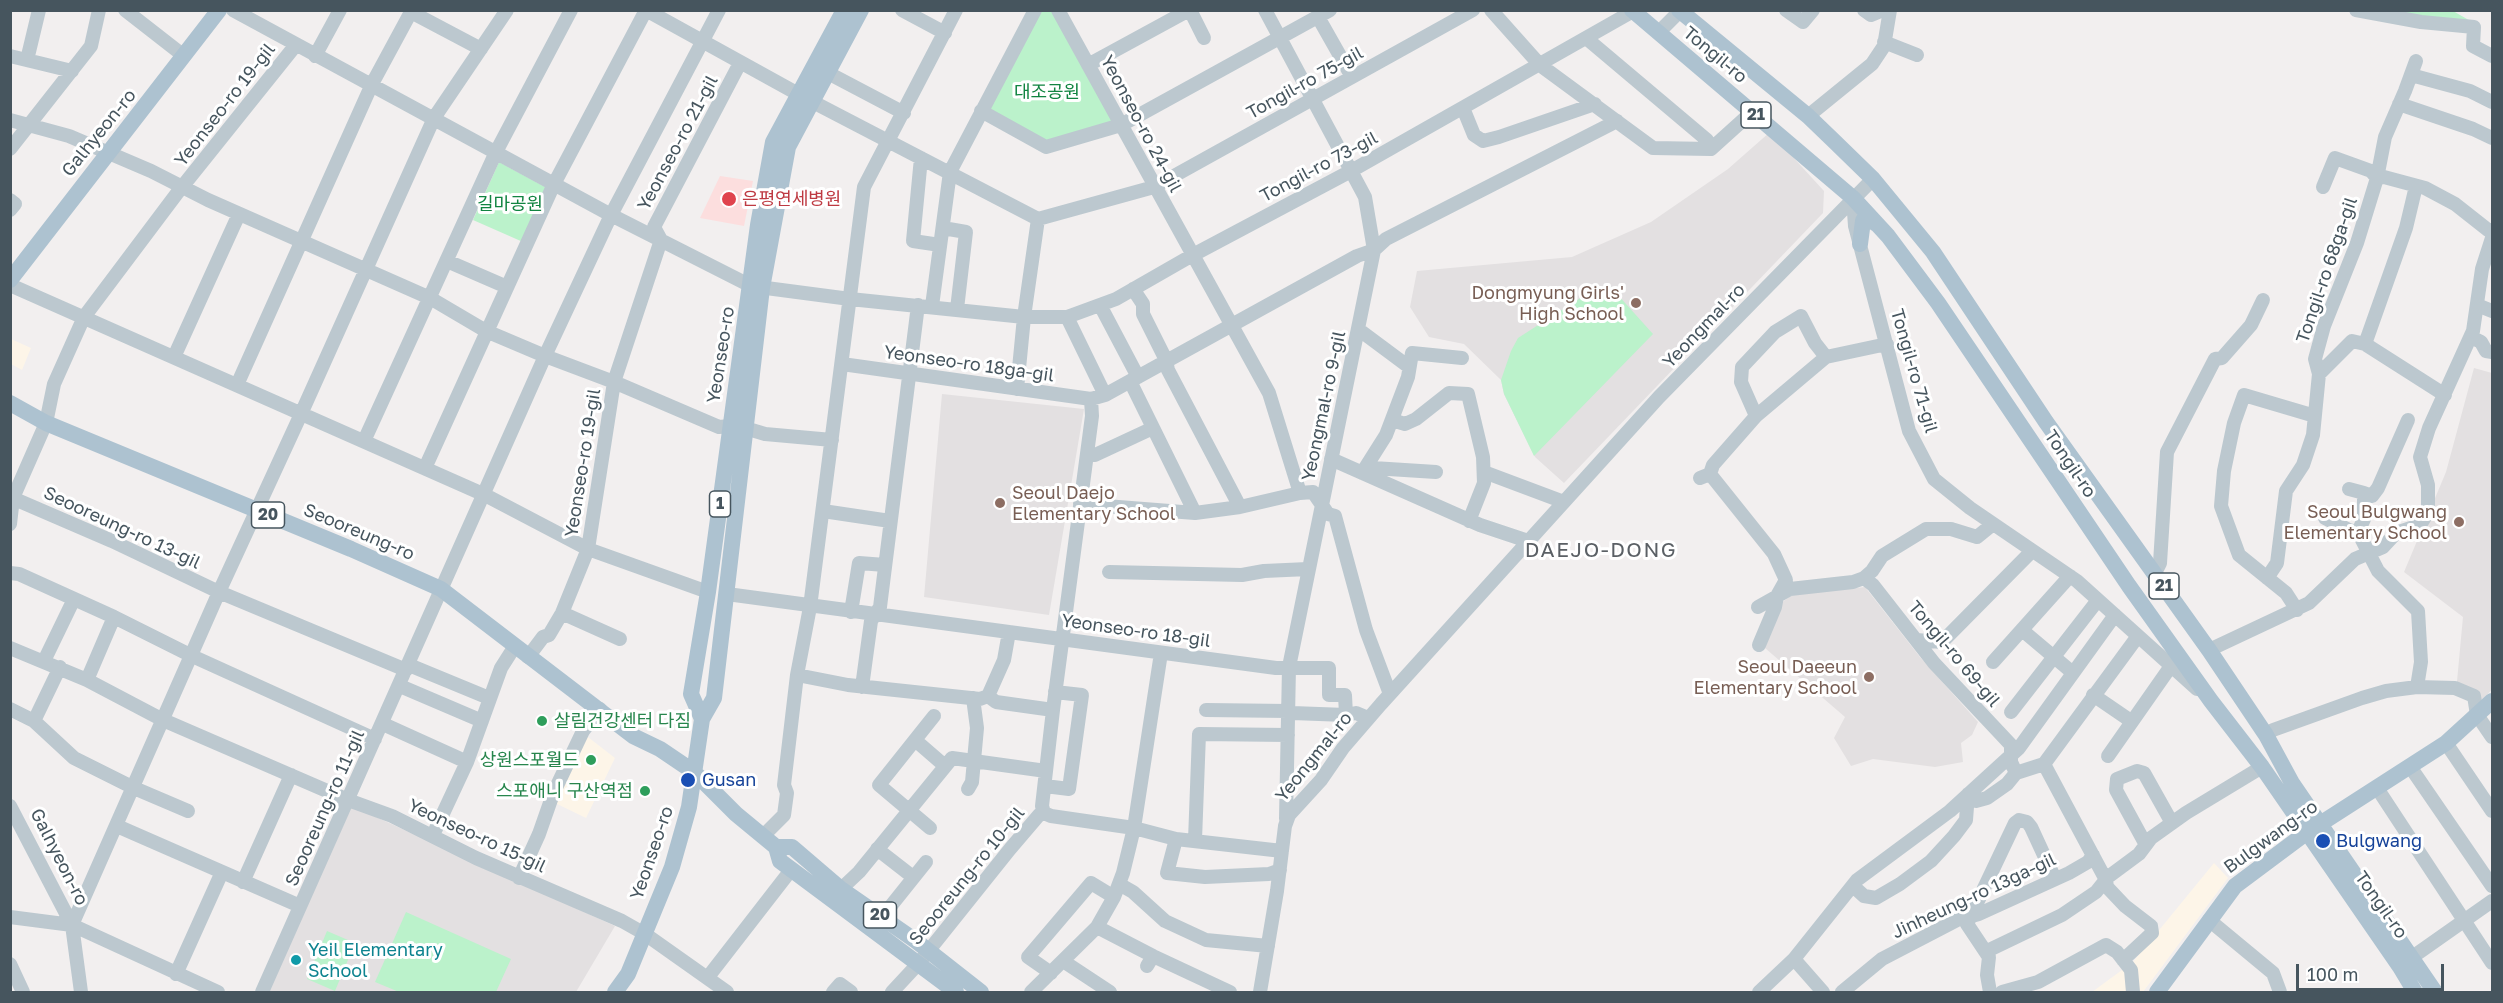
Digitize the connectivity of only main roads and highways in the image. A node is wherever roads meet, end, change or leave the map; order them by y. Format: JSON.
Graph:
{"nodes":[{"id":1,"x":219,"y":10,"type":"edge"},
{"id":2,"x":844,"y":10,"type":"edge"},
{"id":3,"x":861,"y":10,"type":"edge"},
{"id":4,"x":1634,"y":11,"type":"edge"},
{"id":5,"x":1680,"y":11,"type":"edge"},
{"id":6,"x":806,"y":98,"type":"junction"},
{"id":7,"x":1878,"y":225,"type":"junction"},
{"id":8,"x":1860,"y":244,"type":"road end"},
{"id":9,"x":10,"y":280,"type":"edge"},
{"id":10,"x":10,"y":403,"type":"edge"},
{"id":11,"x":738,"y":427,"type":"junction"},
{"id":12,"x":2493,"y":701,"type":"edge"},
{"id":13,"x":702,"y":719,"type":"junction"},
{"id":14,"x":694,"y":772,"type":"junction"},
{"id":15,"x":2314,"y":828,"type":"junction"},
{"id":16,"x":769,"y":842,"type":"junction"},
{"id":17,"x":615,"y":993,"type":"edge"},
{"id":18,"x":956,"y":993,"type":"edge"},
{"id":19,"x":981,"y":993,"type":"edge"},
{"id":20,"x":2157,"y":993,"type":"edge"},
{"id":21,"x":2415,"y":993,"type":"edge"},
{"id":22,"x":2435,"y":993,"type":"edge"}],
"edges":[{"from":1,"to":9,"type":"main road","name":"Galhyeon-ro"},
{"from":2,"to":6,"type":"main road","name":"Yeonseo-ro","number":"1"},
{"from":3,"to":6,"type":"main road","name":"Yeonseo-ro","number":"1"},
{"from":4,"to":7,"type":"main road","name":"Tongil-ro","number":"21"},
{"from":5,"to":15,"type":"main road","name":"Tongil-ro","number":"21"},
{"from":6,"to":11,"type":"main road","name":"Yeonseo-ro","number":"1"},
{"from":7,"to":8,"type":"main road"},
{"from":7,"to":15,"type":"main road","name":"Tongil-ro","number":"21"},
{"from":10,"to":14,"type":"main road","name":"Seooreung-ro","number":"20"},
{"from":11,"to":13,"type":"main road","name":"Yeonseo-ro","number":"1"},
{"from":11,"to":13,"type":"main road","name":"Yeonseo-ro","number":"1"},
{"from":12,"to":15,"type":"main road","name":"Bulgwang-ro"},
{"from":13,"to":14,"type":"main road","name":"Yeonseo-ro","number":"1"},
{"from":14,"to":16,"type":"main road","name":"Seooreung-ro","number":"20"},
{"from":14,"to":17,"type":"main road","name":"Yeonseo-ro","number":"1"},
{"from":15,"to":20,"type":"main road","name":"Bulgwang-ro"},
{"from":15,"to":21,"type":"main road","name":"Tongil-ro","number":"21"},
{"from":15,"to":22,"type":"main road","name":"Tongil-ro","number":"21"},
{"from":16,"to":18,"type":"main road","name":"Seooreung-ro","number":"20"},
{"from":16,"to":19,"type":"main road","name":"Seooreung-ro","number":"20"}]}
